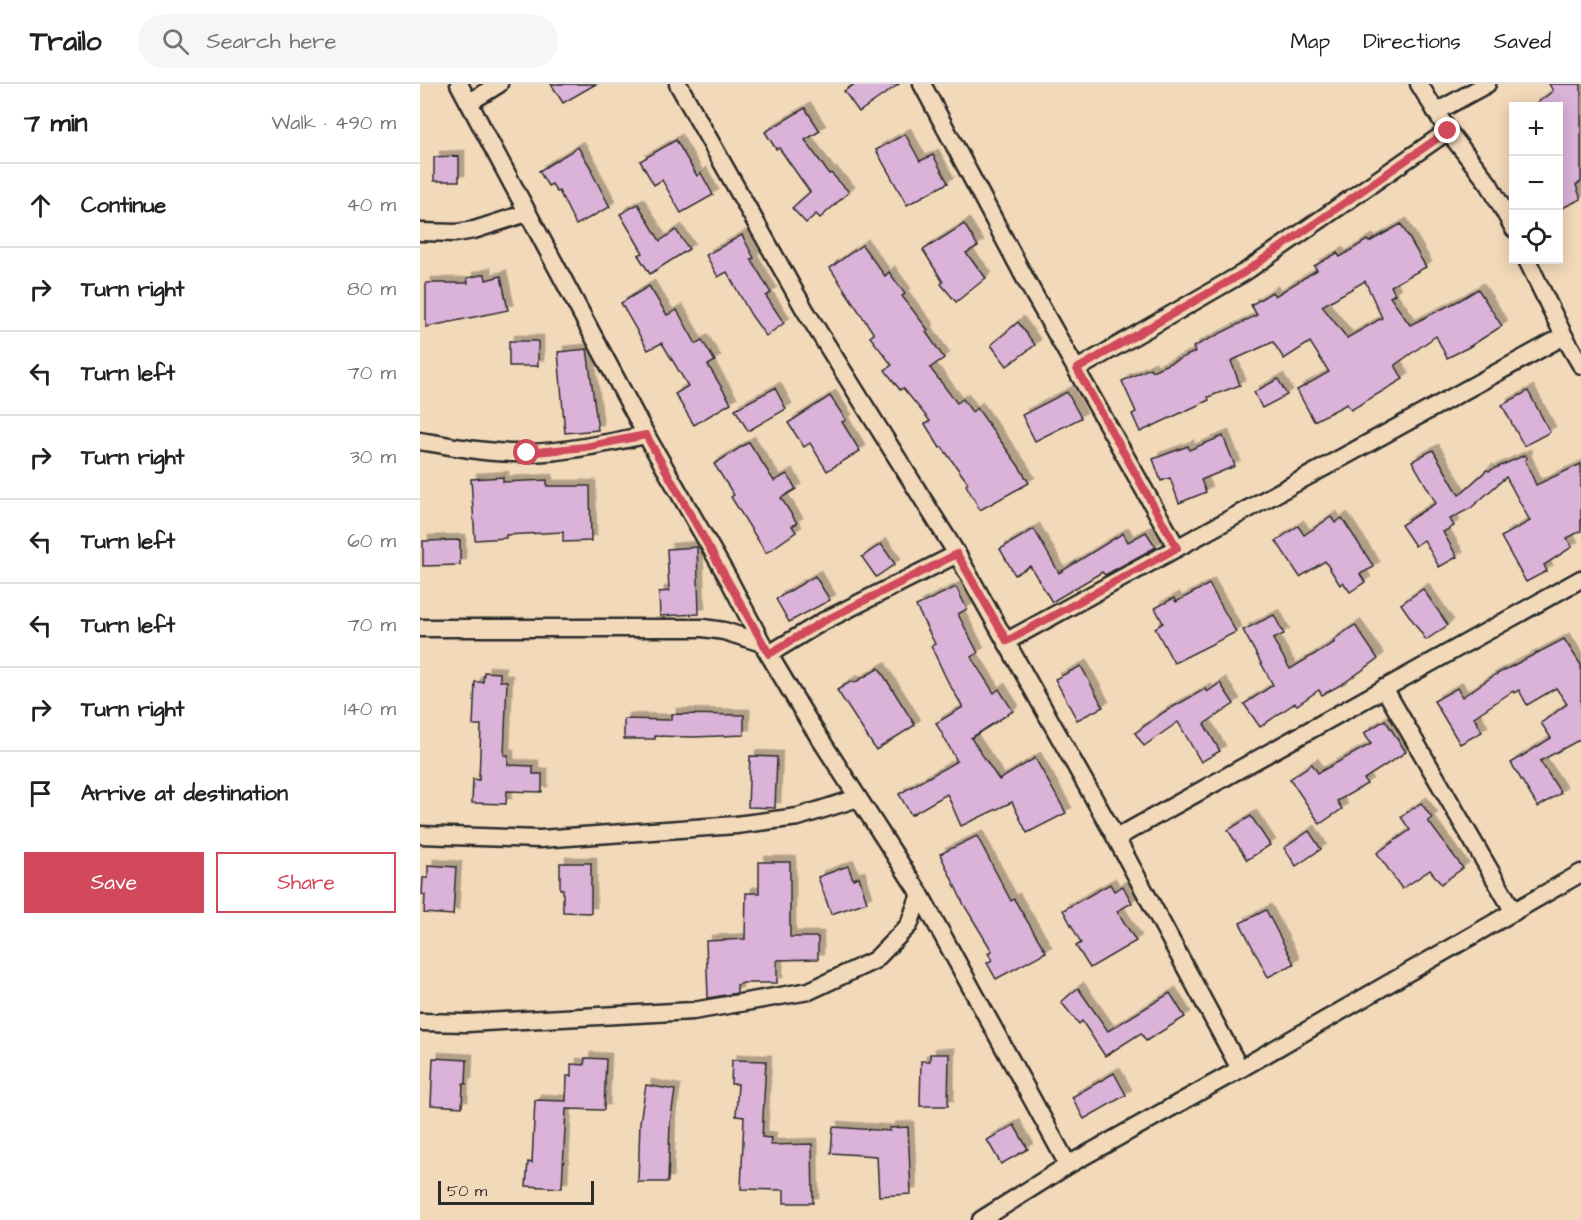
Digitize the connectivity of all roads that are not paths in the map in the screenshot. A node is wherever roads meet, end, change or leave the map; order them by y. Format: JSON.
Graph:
{"nodes":[{"id":1,"x":459,"y":84,"type":"edge"},
{"id":2,"x":499,"y":84,"type":"edge"},
{"id":3,"x":678,"y":84,"type":"edge"},
{"id":4,"x":922,"y":84,"type":"edge"},
{"id":5,"x":1419,"y":84,"type":"edge"},
{"id":6,"x":1488,"y":84,"type":"edge"},
{"id":7,"x":470,"y":102,"type":"junction"},
{"id":8,"x":1436,"y":112,"type":"junction"},
{"id":9,"x":1448,"y":131,"type":"junction"},
{"id":10,"x":527,"y":213,"type":"junction"},
{"id":11,"x":1509,"y":220,"type":"edge"},
{"id":12,"x":420,"y":232,"type":"edge"},
{"id":13,"x":1529,"y":264,"type":"edge"},
{"id":14,"x":1564,"y":336,"type":"junction"},
{"id":15,"x":1581,"y":365,"type":"edge"},
{"id":16,"x":1077,"y":369,"type":"junction"},
{"id":17,"x":646,"y":435,"type":"junction"},
{"id":18,"x":420,"y":441,"type":"edge"},
{"id":19,"x":1177,"y":548,"type":"junction"},
{"id":20,"x":957,"y":554,"type":"junction"},
{"id":21,"x":1581,"y":579,"type":"edge"},
{"id":22,"x":420,"y":628,"type":"edge"},
{"id":23,"x":1007,"y":641,"type":"junction"},
{"id":24,"x":765,"y":649,"type":"junction"},
{"id":25,"x":1384,"y":688,"type":"junction"},
{"id":26,"x":858,"y":798,"type":"junction"},
{"id":27,"x":420,"y":835,"type":"edge"},
{"id":28,"x":1116,"y":838,"type":"junction"},
{"id":29,"x":1581,"y":873,"type":"edge"},
{"id":30,"x":920,"y":894,"type":"junction"},
{"id":31,"x":1514,"y":912,"type":"junction"},
{"id":32,"x":420,"y":1022,"type":"edge"},
{"id":33,"x":1240,"y":1069,"type":"junction"},
{"id":34,"x":1068,"y":1165,"type":"junction"},
{"id":35,"x":981,"y":1220,"type":"edge"}],
"edges":[{"from":1,"to":7,"type":"street"},
{"from":2,"to":7,"type":"street"},
{"from":3,"to":20,"type":"street"},
{"from":4,"to":16,"type":"street"},
{"from":5,"to":8,"type":"street"},
{"from":6,"to":8,"type":"street"},
{"from":7,"to":10,"type":"street"},
{"from":8,"to":9,"type":"street"},
{"from":9,"to":11,"type":"street"},
{"from":9,"to":16,"type":"street"},
{"from":10,"to":12,"type":"street"},
{"from":10,"to":17,"type":"street"},
{"from":13,"to":14,"type":"street"},
{"from":14,"to":15,"type":"street"},
{"from":14,"to":19,"type":"street"},
{"from":16,"to":19,"type":"street"},
{"from":17,"to":18,"type":"street"},
{"from":17,"to":24,"type":"street"},
{"from":19,"to":23,"type":"street"},
{"from":20,"to":23,"type":"street"},
{"from":20,"to":24,"type":"street"},
{"from":21,"to":25,"type":"street"},
{"from":22,"to":24,"type":"street"},
{"from":23,"to":28,"type":"street"},
{"from":24,"to":26,"type":"street"},
{"from":25,"to":28,"type":"street"},
{"from":25,"to":31,"type":"street"},
{"from":26,"to":27,"type":"street"},
{"from":26,"to":30,"type":"street"},
{"from":28,"to":33,"type":"street"},
{"from":29,"to":31,"type":"street"},
{"from":30,"to":32,"type":"street"},
{"from":30,"to":34,"type":"street"},
{"from":31,"to":33,"type":"street"},
{"from":33,"to":34,"type":"street"},
{"from":34,"to":35,"type":"street"}]}
